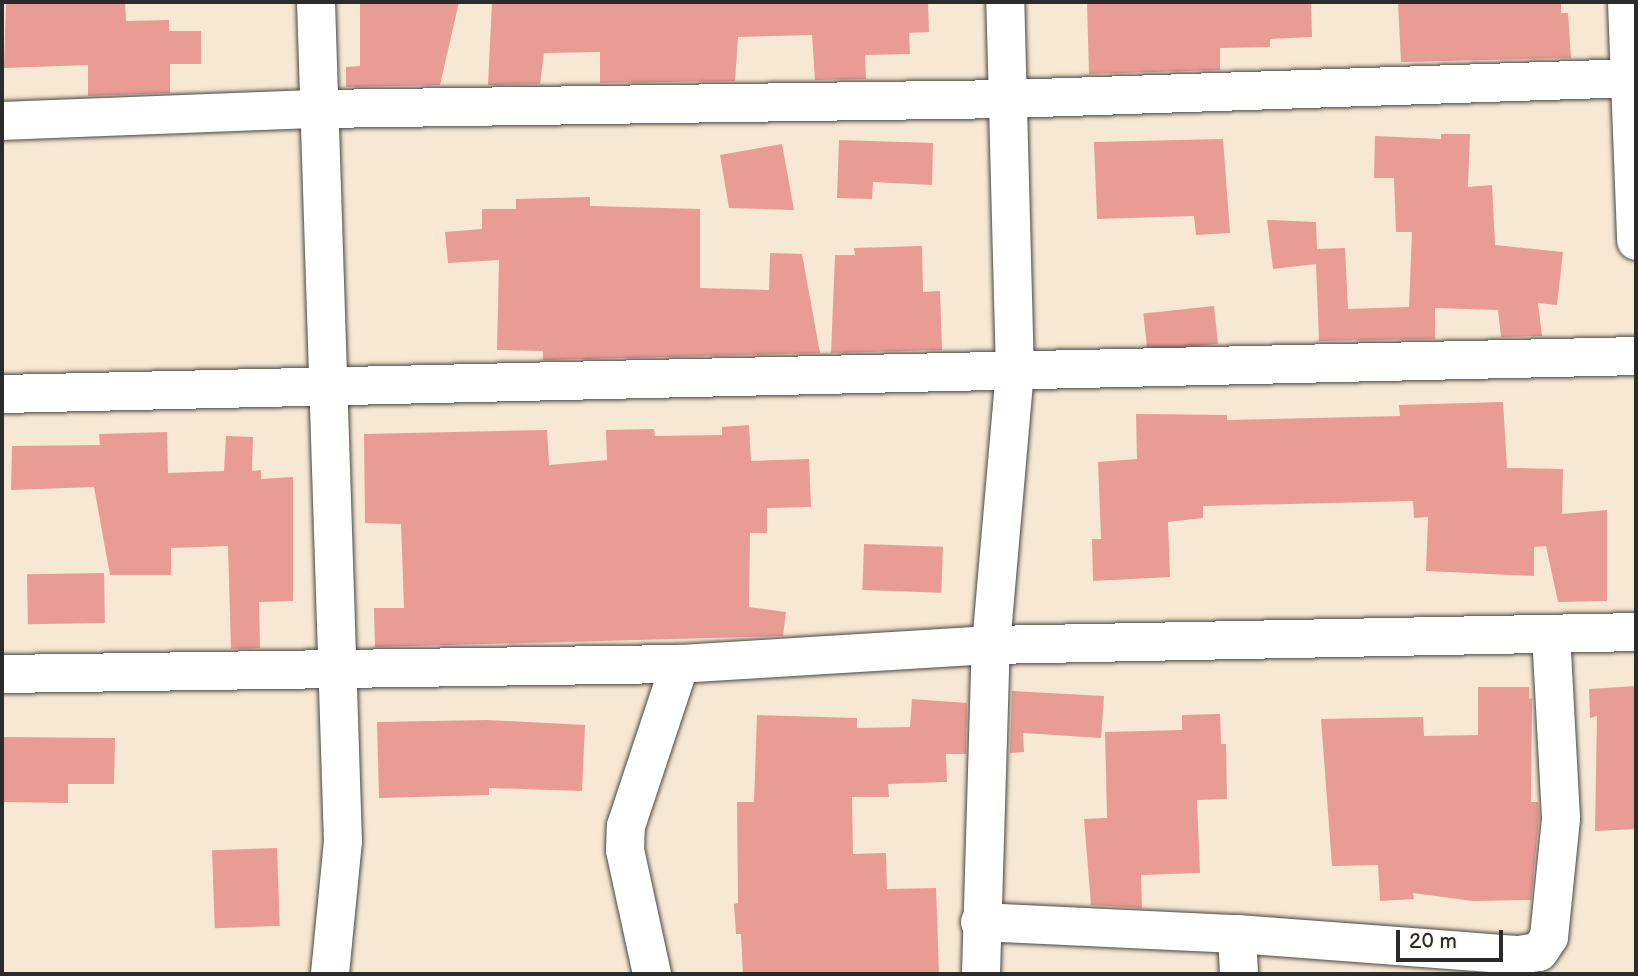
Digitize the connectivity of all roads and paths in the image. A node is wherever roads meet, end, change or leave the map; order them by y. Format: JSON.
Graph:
{"nodes":[{"id":1,"x":316,"y":2,"type":"edge"},
{"id":2,"x":1005,"y":2,"type":"edge"},
{"id":3,"x":1627,"y":2,"type":"edge"},
{"id":4,"x":1633,"y":78,"type":"edge"},
{"id":5,"x":1009,"y":99,"type":"junction"},
{"id":6,"x":320,"y":109,"type":"junction"},
{"id":7,"x":2,"y":121,"type":"edge"},
{"id":8,"x":1636,"y":240,"type":"edge"},
{"id":9,"x":1636,"y":356,"type":"edge"},
{"id":10,"x":1015,"y":373,"type":"junction"},
{"id":11,"x":330,"y":386,"type":"junction"},
{"id":12,"x":2,"y":394,"type":"edge"},
{"id":13,"x":1636,"y":632,"type":"edge"},
{"id":14,"x":1551,"y":634,"type":"junction"},
{"id":15,"x":991,"y":645,"type":"junction"},
{"id":16,"x":680,"y":664,"type":"junction"},
{"id":17,"x":337,"y":672,"type":"junction"},
{"id":18,"x":2,"y":674,"type":"edge"},
{"id":19,"x":980,"y":922,"type":"junction"},
{"id":20,"x":1237,"y":934,"type":"junction"},
{"id":21,"x":330,"y":974,"type":"edge"},
{"id":22,"x":652,"y":974,"type":"edge"},
{"id":23,"x":981,"y":974,"type":"edge"},
{"id":24,"x":1239,"y":974,"type":"edge"}],
"edges":[{"from":1,"to":6,"type":"street"},
{"from":2,"to":5,"type":"street"},
{"from":3,"to":4,"type":"street"},
{"from":4,"to":5,"type":"street"},
{"from":4,"to":8,"type":"street"},
{"from":5,"to":6,"type":"street"},
{"from":5,"to":10,"type":"street"},
{"from":6,"to":7,"type":"street"},
{"from":6,"to":11,"type":"street"},
{"from":9,"to":10,"type":"street"},
{"from":10,"to":11,"type":"street"},
{"from":10,"to":15,"type":"street"},
{"from":11,"to":12,"type":"street"},
{"from":11,"to":17,"type":"street"},
{"from":13,"to":14,"type":"street"},
{"from":14,"to":15,"type":"street"},
{"from":14,"to":20,"type":"street"},
{"from":15,"to":16,"type":"street"},
{"from":15,"to":19,"type":"street"},
{"from":16,"to":17,"type":"street"},
{"from":16,"to":22,"type":"street"},
{"from":17,"to":18,"type":"street"},
{"from":17,"to":21,"type":"street"},
{"from":19,"to":20,"type":"street"},
{"from":19,"to":23,"type":"street"},
{"from":20,"to":24,"type":"street"}]}
